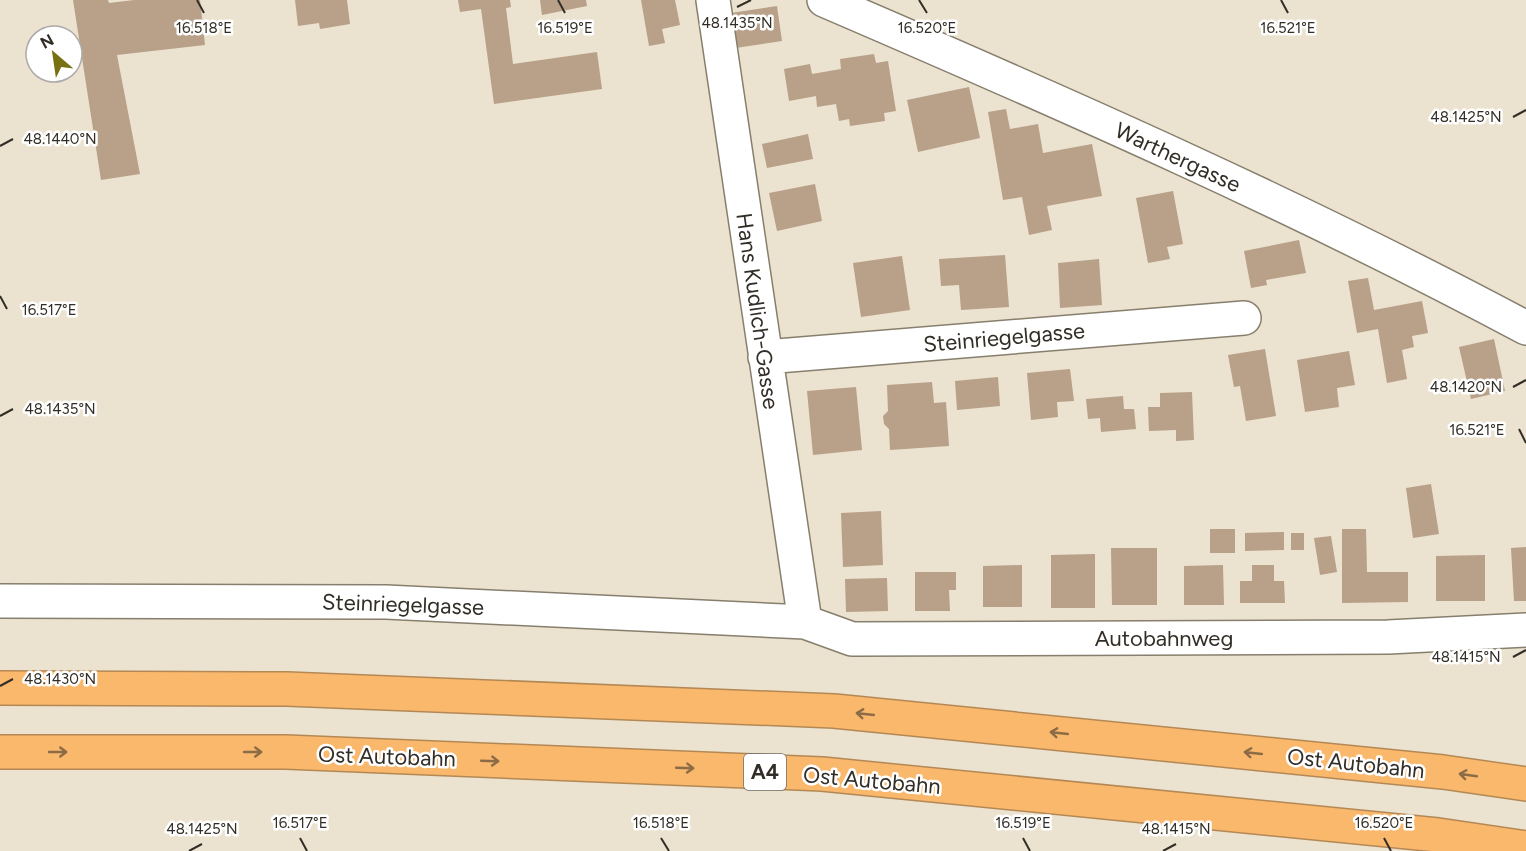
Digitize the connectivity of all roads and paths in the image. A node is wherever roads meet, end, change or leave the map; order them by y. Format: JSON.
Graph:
{"nodes":[{"id":1,"x":713,"y":0,"type":"edge"},
{"id":2,"x":824,"y":0,"type":"edge"},
{"id":3,"x":1244,"y":318,"type":"dead end"},
{"id":4,"x":1526,"y":328,"type":"edge"},
{"id":5,"x":765,"y":357,"type":"junction"},
{"id":6,"x":0,"y":601,"type":"edge"},
{"id":7,"x":805,"y":622,"type":"junction"},
{"id":8,"x":1526,"y":630,"type":"edge"},
{"id":9,"x":0,"y":688,"type":"edge"},
{"id":10,"x":0,"y":752,"type":"edge"},
{"id":11,"x":1526,"y":784,"type":"edge"},
{"id":12,"x":1526,"y":848,"type":"edge"}],
"edges":[{"from":1,"to":5,"type":"street","name":"Hans Kudlich-Gasse"},
{"from":2,"to":4,"type":"street","name":"Warthergasse"},
{"from":3,"to":5,"type":"street","name":"Steinriegelgasse"},
{"from":5,"to":7,"type":"street","name":"Hans Kudlich-Gasse"},
{"from":6,"to":7,"type":"street","name":"Steinriegelgasse"},
{"from":7,"to":8,"type":"street","name":"Autobahnweg"},
{"from":11,"to":9,"type":"highway","name":"Ost Autobahn","one_way":true},
{"from":10,"to":12,"type":"highway","name":"Ost Autobahn","number":"A4","one_way":true}]}
